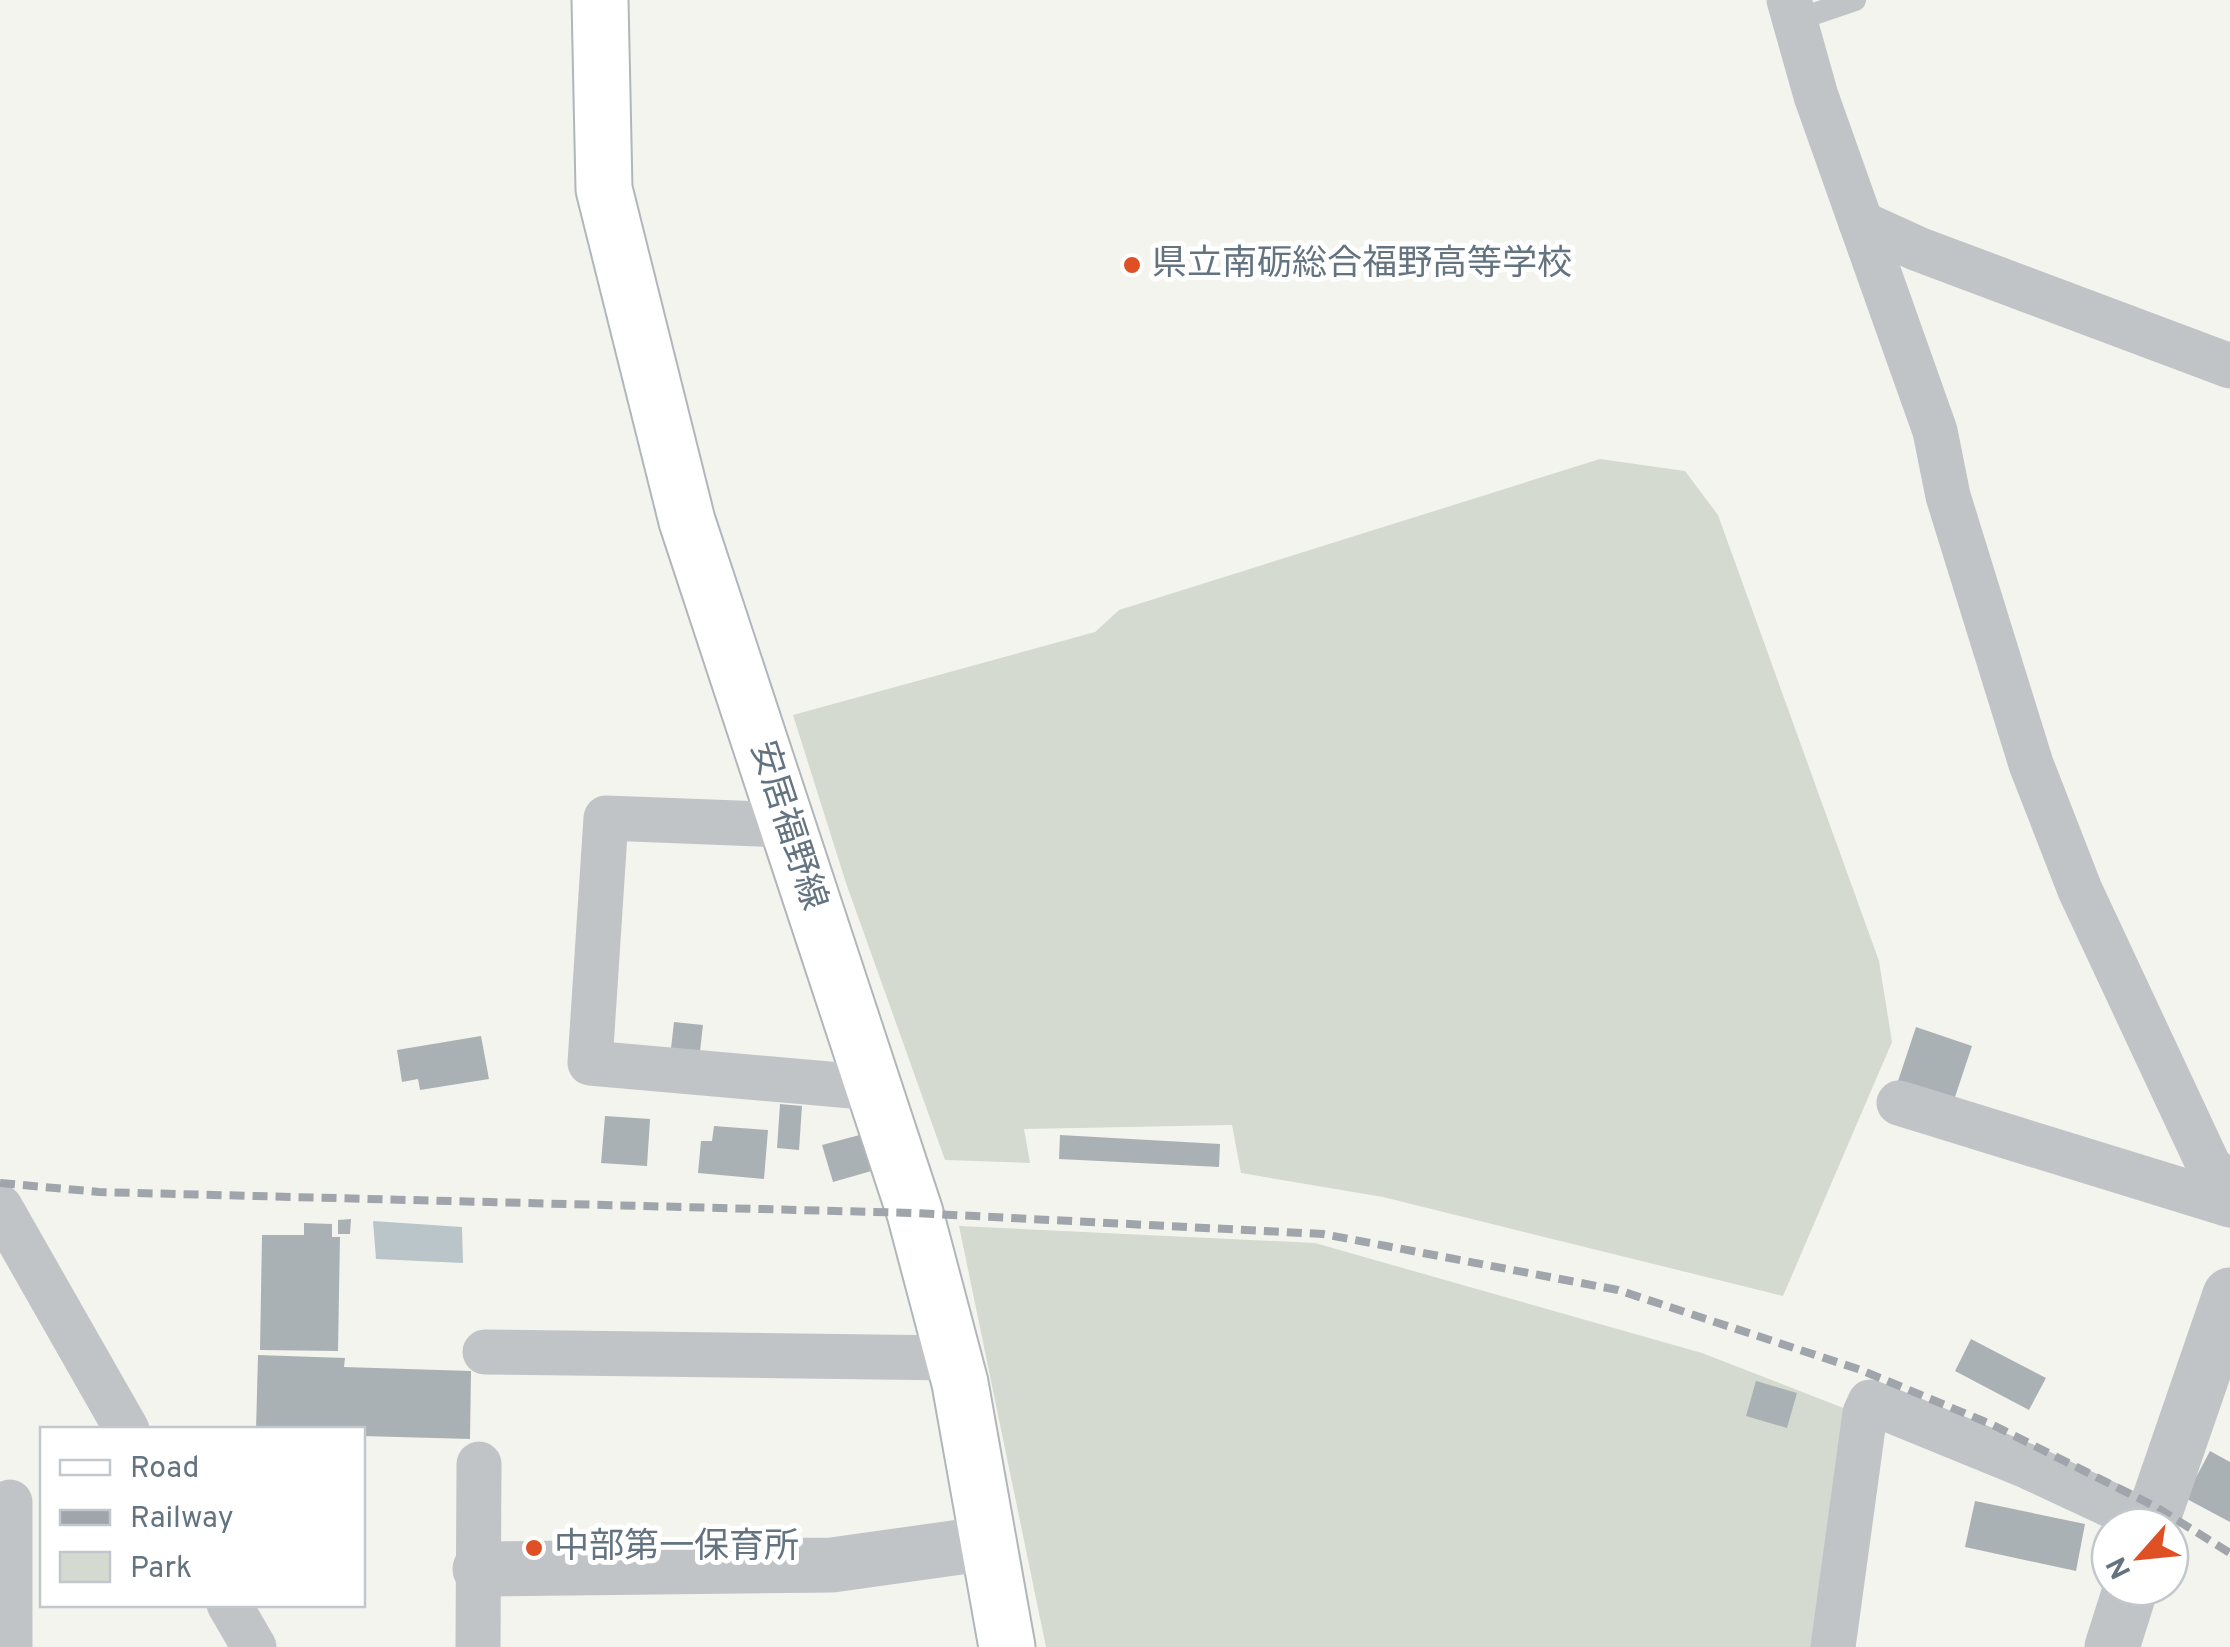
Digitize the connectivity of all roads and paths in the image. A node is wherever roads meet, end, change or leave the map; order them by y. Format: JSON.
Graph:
{"nodes":[{"id":1,"x":600,"y":0,"type":"edge"},
{"id":2,"x":1855,"y":0,"type":"edge"},
{"id":3,"x":1793,"y":10,"type":"edge"},
{"id":4,"x":1861,"y":223,"type":"junction"},
{"id":5,"x":2230,"y":366,"type":"edge"},
{"id":6,"x":787,"y":825,"type":"junction"},
{"id":7,"x":874,"y":1088,"type":"junction"},
{"id":8,"x":1898,"y":1103,"type":"dead end"},
{"id":9,"x":2230,"y":1186,"type":"edge"},
{"id":10,"x":2230,"y":1205,"type":"edge"},
{"id":11,"x":0,"y":1207,"type":"edge"},
{"id":12,"x":2230,"y":1294,"type":"edge"},
{"id":13,"x":484,"y":1352,"type":"dead end"},
{"id":14,"x":953,"y":1358,"type":"junction"},
{"id":15,"x":126,"y":1427,"type":"edge"},
{"id":16,"x":479,"y":1464,"type":"dead end"},
{"id":17,"x":18,"y":1503,"type":"edge"},
{"id":18,"x":2111,"y":1507,"type":"edge"},
{"id":19,"x":2156,"y":1507,"type":"edge"},
{"id":20,"x":988,"y":1544,"type":"junction"},
{"id":21,"x":480,"y":1569,"type":"junction"},
{"id":22,"x":231,"y":1607,"type":"edge"},
{"id":23,"x":2125,"y":1607,"type":"edge"},
{"id":24,"x":10,"y":1647,"type":"edge"},
{"id":25,"x":254,"y":1647,"type":"edge"},
{"id":26,"x":478,"y":1647,"type":"edge"},
{"id":27,"x":1007,"y":1647,"type":"edge"},
{"id":28,"x":1833,"y":1647,"type":"edge"},
{"id":29,"x":2112,"y":1647,"type":"edge"}],
"edges":[{"from":1,"to":6,"type":"main road","name":"安居福野線"},
{"from":2,"to":3,"type":"lane"},
{"from":3,"to":4,"type":"street"},
{"from":4,"to":5,"type":"street"},
{"from":4,"to":9,"type":"street"},
{"from":6,"to":7,"type":"main road","name":"安居福野線"},
{"from":6,"to":7,"type":"street"},
{"from":7,"to":14,"type":"main road","name":"安居福野線"},
{"from":8,"to":10,"type":"street"},
{"from":11,"to":15,"type":"street"},
{"from":12,"to":19,"type":"street"},
{"from":13,"to":14,"type":"street"},
{"from":14,"to":20,"type":"main road","name":"安居福野線"},
{"from":16,"to":21,"type":"street"},
{"from":17,"to":24,"type":"street"},
{"from":18,"to":28,"type":"street"},
{"from":20,"to":21,"type":"street"},
{"from":20,"to":27,"type":"main road","name":"安居福野線"},
{"from":21,"to":26,"type":"street"},
{"from":22,"to":25,"type":"street"},
{"from":23,"to":29,"type":"street"}]}
